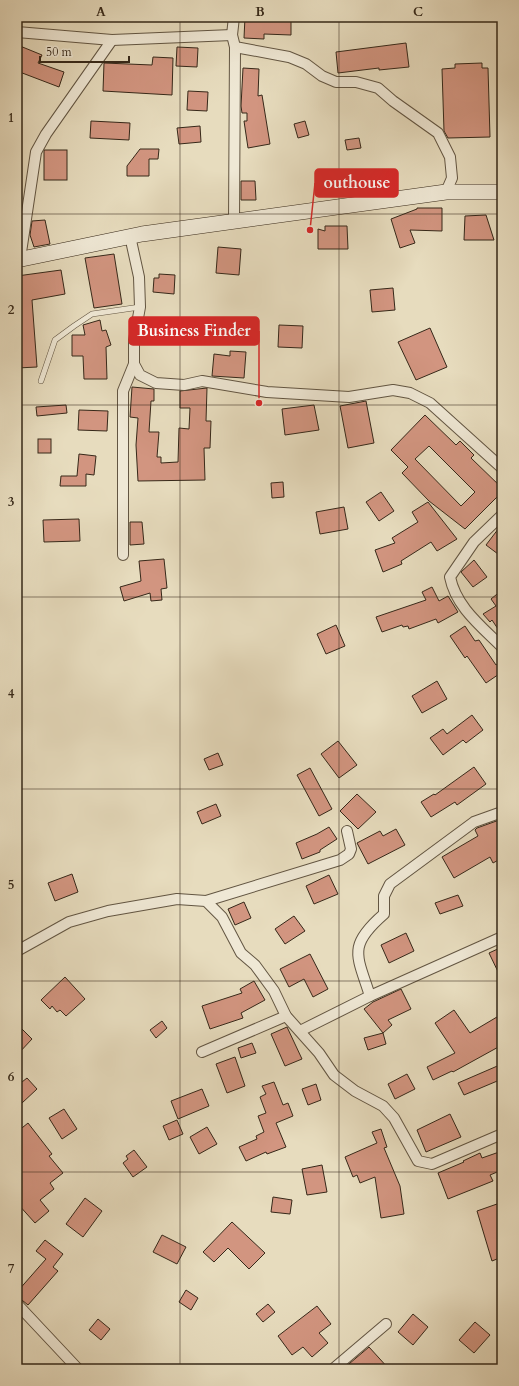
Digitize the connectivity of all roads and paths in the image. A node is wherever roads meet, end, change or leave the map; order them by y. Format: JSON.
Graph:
{"nodes":[{"id":1,"x":234,"y":17,"type":"edge"},
{"id":2,"x":17,"y":32,"type":"edge"},
{"id":3,"x":232,"y":35,"type":"junction"},
{"id":4,"x":112,"y":40,"type":"junction"},
{"id":5,"x":235,"y":47,"type":"junction"},
{"id":6,"x":446,"y":192,"type":"junction"},
{"id":7,"x":502,"y":192,"type":"edge"},
{"id":8,"x":234,"y":221,"type":"junction"},
{"id":9,"x":130,"y":236,"type":"junction"},
{"id":10,"x":18,"y":259,"type":"edge"},
{"id":11,"x":140,"y":307,"type":"junction"},
{"id":12,"x":134,"y":364,"type":"junction"},
{"id":13,"x":41,"y":381,"type":"dead end"},
{"id":14,"x":502,"y":468,"type":"edge"},
{"id":15,"x":502,"y":515,"type":"edge"},
{"id":16,"x":123,"y":555,"type":"dead end"},
{"id":17,"x":502,"y":647,"type":"edge"},
{"id":18,"x":502,"y":812,"type":"edge"},
{"id":19,"x":347,"y":831,"type":"dead end"},
{"id":20,"x":206,"y":901,"type":"junction"},
{"id":21,"x":502,"y":937,"type":"edge"},
{"id":22,"x":17,"y":951,"type":"edge"},
{"id":23,"x":370,"y":996,"type":"junction"},
{"id":24,"x":286,"y":1016,"type":"junction"},
{"id":25,"x":300,"y":1031,"type":"junction"},
{"id":26,"x":202,"y":1052,"type":"dead end"},
{"id":27,"x":502,"y":1134,"type":"edge"},
{"id":28,"x":17,"y":1304,"type":"edge"},
{"id":29,"x":386,"y":1324,"type":"dead end"},
{"id":30,"x":78,"y":1369,"type":"edge"},
{"id":31,"x":333,"y":1369,"type":"edge"}],
"edges":[{"from":1,"to":3,"type":"street"},
{"from":2,"to":4,"type":"street"},
{"from":3,"to":4,"type":"street"},
{"from":3,"to":5,"type":"street"},
{"from":4,"to":10,"type":"street"},
{"from":5,"to":6,"type":"street"},
{"from":5,"to":8,"type":"street"},
{"from":6,"to":7,"type":"street"},
{"from":6,"to":8,"type":"street"},
{"from":8,"to":9,"type":"street"},
{"from":9,"to":10,"type":"street"},
{"from":9,"to":11,"type":"street"},
{"from":11,"to":12,"type":"street"},
{"from":11,"to":13,"type":"lane"},
{"from":12,"to":14,"type":"street"},
{"from":12,"to":16,"type":"street"},
{"from":15,"to":17,"type":"street"},
{"from":18,"to":23,"type":"street"},
{"from":19,"to":20,"type":"street"},
{"from":20,"to":22,"type":"street"},
{"from":20,"to":24,"type":"street"},
{"from":21,"to":23,"type":"street"},
{"from":23,"to":25,"type":"street"},
{"from":24,"to":25,"type":"street"},
{"from":24,"to":26,"type":"street"},
{"from":25,"to":27,"type":"street"},
{"from":28,"to":30,"type":"street"},
{"from":29,"to":31,"type":"street"}]}
